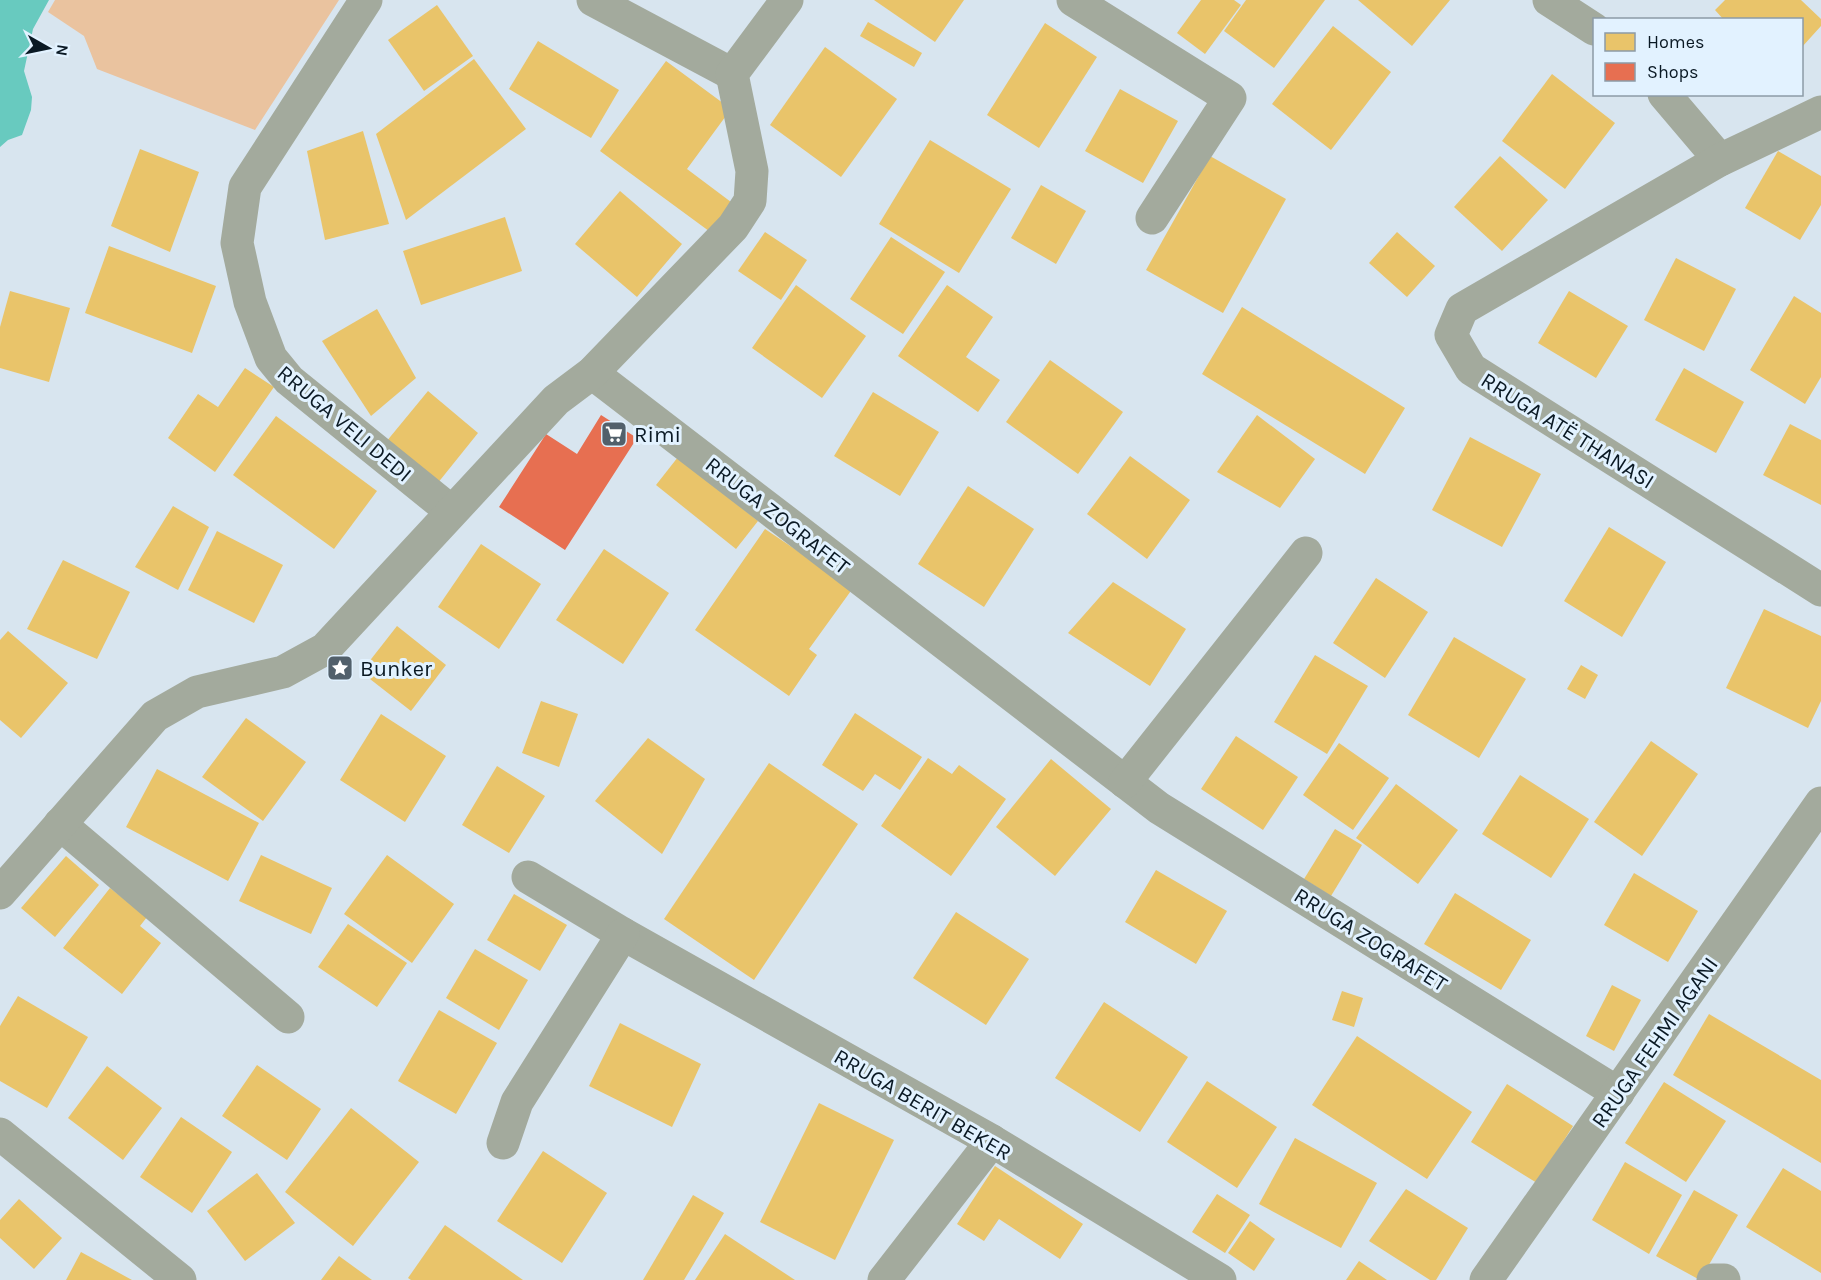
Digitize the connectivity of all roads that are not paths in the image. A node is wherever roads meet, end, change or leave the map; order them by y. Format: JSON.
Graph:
{"nodes":[{"id":1,"x":366,"y":0,"type":"edge"},
{"id":2,"x":593,"y":0,"type":"edge"},
{"id":3,"x":787,"y":0,"type":"edge"},
{"id":4,"x":1073,"y":0,"type":"edge"},
{"id":5,"x":1549,"y":0,"type":"edge"},
{"id":6,"x":1593,"y":28,"type":"edge"},
{"id":7,"x":732,"y":74,"type":"junction"},
{"id":8,"x":1666,"y":96,"type":"edge"},
{"id":9,"x":1821,"y":112,"type":"edge"},
{"id":10,"x":1720,"y":160,"type":"junction"},
{"id":11,"x":1152,"y":219,"type":"dead end"},
{"id":12,"x":592,"y":373,"type":"junction"},
{"id":13,"x":451,"y":511,"type":"junction"},
{"id":14,"x":1306,"y":553,"type":"dead end"},
{"id":15,"x":1821,"y":590,"type":"edge"},
{"id":16,"x":1125,"y":782,"type":"junction"},
{"id":17,"x":1821,"y":803,"type":"edge"},
{"id":18,"x":60,"y":824,"type":"junction"},
{"id":19,"x":528,"y":877,"type":"dead end"},
{"id":20,"x":0,"y":893,"type":"edge"},
{"id":21,"x":623,"y":934,"type":"junction"},
{"id":22,"x":288,"y":1017,"type":"dead end"},
{"id":23,"x":1618,"y":1093,"type":"junction"},
{"id":24,"x":0,"y":1134,"type":"edge"},
{"id":25,"x":992,"y":1142,"type":"junction"},
{"id":26,"x":503,"y":1143,"type":"dead end"},
{"id":27,"x":180,"y":1280,"type":"edge"},
{"id":28,"x":884,"y":1280,"type":"edge"},
{"id":29,"x":1220,"y":1280,"type":"edge"},
{"id":30,"x":1486,"y":1280,"type":"edge"},
{"id":31,"x":1713,"y":1280,"type":"edge"},
{"id":32,"x":1724,"y":1280,"type":"edge"}],
"edges":[{"from":1,"to":13,"type":"street","name":"RRUGA VELI DEDI"},
{"from":2,"to":7,"type":"street"},
{"from":3,"to":7,"type":"street"},
{"from":4,"to":11,"type":"street"},
{"from":5,"to":6,"type":"street"},
{"from":7,"to":12,"type":"street"},
{"from":8,"to":10,"type":"street"},
{"from":9,"to":10,"type":"street","name":"RRUGA ATË THANASI"},
{"from":10,"to":15,"type":"street","name":"RRUGA ATË THANASI"},
{"from":12,"to":13,"type":"street"},
{"from":12,"to":16,"type":"street","name":"RRUGA ZOGRAFET"},
{"from":13,"to":18,"type":"street"},
{"from":14,"to":16,"type":"street"},
{"from":16,"to":23,"type":"street","name":"RRUGA ZOGRAFET"},
{"from":17,"to":23,"type":"street","name":"RRUGA FEHMI AGANI"},
{"from":18,"to":20,"type":"street"},
{"from":18,"to":22,"type":"street"},
{"from":19,"to":21,"type":"street","name":"RRUGA BERIT BEKER"},
{"from":21,"to":25,"type":"street","name":"RRUGA BERIT BEKER"},
{"from":21,"to":26,"type":"street"},
{"from":23,"to":30,"type":"street","name":"RRUGA FEHMI AGANI"},
{"from":24,"to":27,"type":"street"},
{"from":25,"to":28,"type":"street"},
{"from":25,"to":29,"type":"street","name":"RRUGA BERIT BEKER"},
{"from":31,"to":32,"type":"street"}]}
